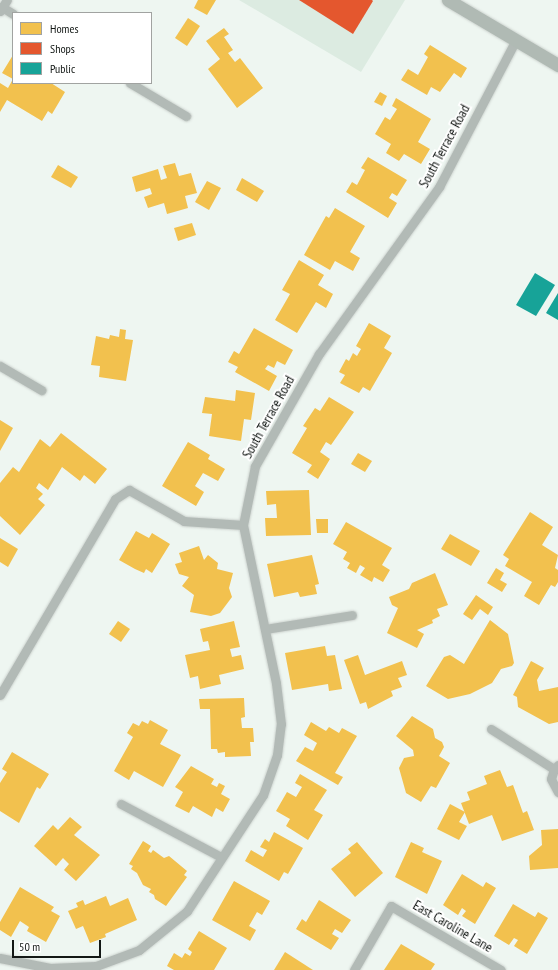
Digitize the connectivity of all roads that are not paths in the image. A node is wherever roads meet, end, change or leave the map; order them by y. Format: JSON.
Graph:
{"nodes":[{"id":1,"x":448,"y":0,"type":"edge"},
{"id":2,"x":3,"y":6,"type":"edge"},
{"id":3,"x":12,"y":13,"type":"edge"},
{"id":4,"x":516,"y":40,"type":"junction"},
{"id":5,"x":558,"y":65,"type":"edge"},
{"id":6,"x":132,"y":84,"type":"edge"},
{"id":7,"x":186,"y":116,"type":"dead end"},
{"id":8,"x":0,"y":366,"type":"edge"},
{"id":9,"x":41,"y":390,"type":"dead end"},
{"id":10,"x":243,"y":525,"type":"junction"},
{"id":11,"x":352,"y":615,"type":"dead end"},
{"id":12,"x":265,"y":629,"type":"junction"},
{"id":13,"x":0,"y":695,"type":"edge"},
{"id":14,"x":491,"y":728,"type":"dead end"},
{"id":15,"x":556,"y":767,"type":"edge"},
{"id":16,"x":558,"y":792,"type":"edge"},
{"id":17,"x":121,"y":804,"type":"dead end"},
{"id":18,"x":221,"y":857,"type":"junction"},
{"id":19,"x":0,"y":958,"type":"edge"},
{"id":20,"x":96,"y":968,"type":"edge"},
{"id":21,"x":354,"y":970,"type":"edge"},
{"id":22,"x":501,"y":970,"type":"edge"}],
"edges":[{"from":1,"to":4,"type":"main road"},
{"from":2,"to":3,"type":"street"},
{"from":4,"to":5,"type":"main road"},
{"from":4,"to":10,"type":"street","name":"South Terrace Road"},
{"from":6,"to":7,"type":"street"},
{"from":8,"to":9,"type":"street"},
{"from":10,"to":12,"type":"street"},
{"from":10,"to":13,"type":"street"},
{"from":11,"to":12,"type":"street"},
{"from":12,"to":18,"type":"street"},
{"from":14,"to":15,"type":"street"},
{"from":15,"to":16,"type":"street"},
{"from":17,"to":18,"type":"street"},
{"from":18,"to":20,"type":"street"},
{"from":19,"to":20,"type":"street"},
{"from":21,"to":22,"type":"street","name":"East Caroline Lane"}]}
